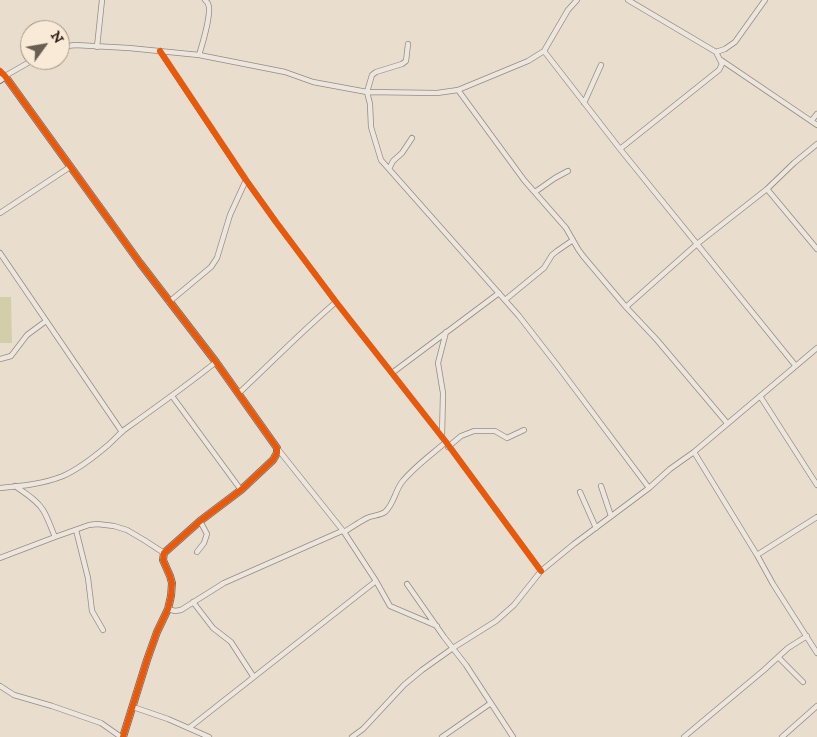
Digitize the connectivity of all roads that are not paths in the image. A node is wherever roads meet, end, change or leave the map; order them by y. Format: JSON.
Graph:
{"nodes":[{"id":1,"x":102,"y":0,"type":"edge"},
{"id":2,"x":205,"y":0,"type":"edge"},
{"id":3,"x":577,"y":0,"type":"edge"},
{"id":4,"x":628,"y":0,"type":"edge"},
{"id":5,"x":765,"y":0,"type":"edge"},
{"id":6,"x":408,"y":44,"type":"dead end"},
{"id":7,"x":70,"y":46,"type":"edge"},
{"id":8,"x":97,"y":47,"type":"junction"},
{"id":9,"x":160,"y":51,"type":"junction"},
{"id":10,"x":544,"y":51,"type":"junction"},
{"id":11,"x":716,"y":52,"type":"junction"},
{"id":12,"x":200,"y":55,"type":"junction"},
{"id":13,"x":720,"y":60,"type":"junction"},
{"id":14,"x":601,"y":65,"type":"dead end"},
{"id":15,"x":20,"y":66,"type":"edge"},
{"id":16,"x":2,"y":76,"type":"edge"},
{"id":17,"x":458,"y":90,"type":"junction"},
{"id":18,"x":368,"y":92,"type":"junction"},
{"id":19,"x":584,"y":103,"type":"junction"},
{"id":20,"x":817,"y":114,"type":"edge"},
{"id":21,"x":812,"y":120,"type":"junction"},
{"id":22,"x":817,"y":125,"type":"edge"},
{"id":23,"x":412,"y":138,"type":"dead end"},
{"id":24,"x":817,"y":144,"type":"edge"},
{"id":25,"x":620,"y":149,"type":"junction"},
{"id":26,"x":70,"y":167,"type":"junction"},
{"id":27,"x":390,"y":169,"type":"junction"},
{"id":28,"x":568,"y":171,"type":"dead end"},
{"id":29,"x":246,"y":180,"type":"junction"},
{"id":30,"x":767,"y":189,"type":"junction"},
{"id":31,"x":535,"y":192,"type":"junction"},
{"id":32,"x":0,"y":214,"type":"edge"},
{"id":33,"x":573,"y":240,"type":"junction"},
{"id":34,"x":697,"y":244,"type":"junction"},
{"id":35,"x":817,"y":249,"type":"edge"},
{"id":36,"x":0,"y":254,"type":"edge"},
{"id":37,"x":499,"y":293,"type":"junction"},
{"id":38,"x":505,"y":300,"type":"junction"},
{"id":39,"x":169,"y":302,"type":"junction"},
{"id":40,"x":336,"y":302,"type":"junction"},
{"id":41,"x":626,"y":307,"type":"junction"},
{"id":42,"x":46,"y":321,"type":"junction"},
{"id":43,"x":446,"y":331,"type":"junction"},
{"id":44,"x":817,"y":348,"type":"edge"},
{"id":45,"x":0,"y":359,"type":"edge"},
{"id":46,"x":216,"y":362,"type":"junction"},
{"id":47,"x":795,"y":366,"type":"junction"},
{"id":48,"x":392,"y":373,"type":"junction"},
{"id":49,"x":238,"y":394,"type":"junction"},
{"id":50,"x":172,"y":396,"type":"junction"},
{"id":51,"x":760,"y":396,"type":"junction"},
{"id":52,"x":727,"y":422,"type":"junction"},
{"id":53,"x":524,"y":430,"type":"dead end"},
{"id":54,"x":122,"y":432,"type":"junction"},
{"id":55,"x":442,"y":437,"type":"junction"},
{"id":56,"x":447,"y":444,"type":"junction"},
{"id":57,"x":277,"y":448,"type":"junction"},
{"id":58,"x":694,"y":452,"type":"junction"},
{"id":59,"x":817,"y":485,"type":"edge"},
{"id":60,"x":16,"y":486,"type":"junction"},
{"id":61,"x":601,"y":486,"type":"dead end"},
{"id":62,"x":0,"y":488,"type":"edge"},
{"id":63,"x":649,"y":488,"type":"junction"},
{"id":64,"x":241,"y":490,"type":"junction"},
{"id":65,"x":580,"y":492,"type":"dead end"},
{"id":66,"x":611,"y":516,"type":"junction"},
{"id":67,"x":817,"y":517,"type":"edge"},
{"id":68,"x":200,"y":521,"type":"junction"},
{"id":69,"x":596,"y":528,"type":"junction"},
{"id":70,"x":76,"y":530,"type":"junction"},
{"id":71,"x":343,"y":532,"type":"junction"},
{"id":72,"x":54,"y":536,"type":"junction"},
{"id":73,"x":197,"y":552,"type":"dead end"},
{"id":74,"x":164,"y":553,"type":"junction"},
{"id":75,"x":757,"y":555,"type":"junction"},
{"id":76,"x":0,"y":558,"type":"edge"},
{"id":77,"x":541,"y":571,"type":"junction"},
{"id":78,"x":376,"y":581,"type":"junction"},
{"id":79,"x":407,"y":584,"type":"dead end"},
{"id":80,"x":192,"y":602,"type":"junction"},
{"id":81,"x":168,"y":609,"type":"junction"},
{"id":82,"x":437,"y":626,"type":"junction"},
{"id":83,"x":103,"y":630,"type":"dead end"},
{"id":84,"x":807,"y":636,"type":"junction"},
{"id":85,"x":453,"y":648,"type":"junction"},
{"id":86,"x":817,"y":653,"type":"edge"},
{"id":87,"x":778,"y":657,"type":"junction"},
{"id":88,"x":253,"y":676,"type":"junction"},
{"id":89,"x":803,"y":682,"type":"dead end"},
{"id":90,"x":0,"y":686,"type":"edge"},
{"id":91,"x":491,"y":703,"type":"junction"},
{"id":92,"x":817,"y":706,"type":"edge"},
{"id":93,"x":134,"y":708,"type":"junction"},
{"id":94,"x":188,"y":728,"type":"junction"},
{"id":95,"x":122,"y":737,"type":"edge"},
{"id":96,"x":209,"y":737,"type":"edge"},
{"id":97,"x":352,"y":737,"type":"edge"},
{"id":98,"x":442,"y":737,"type":"edge"},
{"id":99,"x":513,"y":737,"type":"edge"},
{"id":100,"x":684,"y":737,"type":"edge"},
{"id":101,"x":782,"y":737,"type":"edge"}],
"edges":[{"from":1,"to":8,"type":"street"},
{"from":2,"to":12,"type":"street"},
{"from":3,"to":10,"type":"street"},
{"from":4,"to":11,"type":"street"},
{"from":5,"to":11,"type":"street"},
{"from":6,"to":18,"type":"street"},
{"from":7,"to":8,"type":"street"},
{"from":8,"to":9,"type":"street"},
{"from":9,"to":12,"type":"street"},
{"from":9,"to":29,"type":"street"},
{"from":10,"to":17,"type":"street"},
{"from":10,"to":19,"type":"street"},
{"from":11,"to":13,"type":"street"},
{"from":12,"to":18,"type":"street"},
{"from":13,"to":21,"type":"street"},
{"from":13,"to":25,"type":"street"},
{"from":14,"to":19,"type":"street"},
{"from":15,"to":16,"type":"street"},
{"from":16,"to":26,"type":"street"},
{"from":17,"to":18,"type":"street"},
{"from":17,"to":31,"type":"street"},
{"from":18,"to":27,"type":"street"},
{"from":19,"to":25,"type":"street"},
{"from":20,"to":21,"type":"street"},
{"from":21,"to":22,"type":"street"},
{"from":23,"to":27,"type":"street"},
{"from":24,"to":30,"type":"street"},
{"from":25,"to":34,"type":"street"},
{"from":26,"to":32,"type":"street"},
{"from":26,"to":39,"type":"street"},
{"from":27,"to":37,"type":"street"},
{"from":28,"to":31,"type":"street"},
{"from":29,"to":39,"type":"street"},
{"from":29,"to":40,"type":"street"},
{"from":30,"to":34,"type":"street"},
{"from":30,"to":35,"type":"street"},
{"from":31,"to":33,"type":"street"},
{"from":33,"to":38,"type":"street"},
{"from":33,"to":41,"type":"street"},
{"from":34,"to":41,"type":"street"},
{"from":34,"to":47,"type":"street"},
{"from":36,"to":42,"type":"street"},
{"from":37,"to":38,"type":"street"},
{"from":37,"to":43,"type":"street"},
{"from":38,"to":63,"type":"street"},
{"from":39,"to":46,"type":"street"},
{"from":40,"to":48,"type":"street"},
{"from":40,"to":49,"type":"street"},
{"from":41,"to":52,"type":"street"},
{"from":42,"to":45,"type":"street"},
{"from":42,"to":54,"type":"street"},
{"from":43,"to":48,"type":"street"},
{"from":43,"to":55,"type":"street"},
{"from":44,"to":47,"type":"street"},
{"from":46,"to":49,"type":"street"},
{"from":46,"to":50,"type":"street"},
{"from":47,"to":51,"type":"street"},
{"from":48,"to":55,"type":"street"},
{"from":49,"to":57,"type":"street"},
{"from":50,"to":54,"type":"street"},
{"from":50,"to":64,"type":"street"},
{"from":51,"to":52,"type":"street"},
{"from":51,"to":59,"type":"street"},
{"from":52,"to":58,"type":"street"},
{"from":53,"to":56,"type":"street"},
{"from":54,"to":60,"type":"street"},
{"from":55,"to":56,"type":"street"},
{"from":56,"to":71,"type":"street"},
{"from":56,"to":77,"type":"street"},
{"from":57,"to":64,"type":"street"},
{"from":57,"to":71,"type":"street"},
{"from":58,"to":63,"type":"street"},
{"from":58,"to":75,"type":"street"},
{"from":60,"to":62,"type":"street"},
{"from":60,"to":72,"type":"street"},
{"from":61,"to":66,"type":"street"},
{"from":63,"to":66,"type":"street"},
{"from":64,"to":68,"type":"street"},
{"from":65,"to":69,"type":"street"},
{"from":66,"to":69,"type":"street"},
{"from":67,"to":75,"type":"street"},
{"from":68,"to":73,"type":"street"},
{"from":68,"to":74,"type":"street"},
{"from":69,"to":77,"type":"street"},
{"from":70,"to":72,"type":"street"},
{"from":70,"to":74,"type":"street"},
{"from":70,"to":83,"type":"street"},
{"from":71,"to":78,"type":"street"},
{"from":71,"to":80,"type":"street"},
{"from":72,"to":76,"type":"street"},
{"from":74,"to":81,"type":"street"},
{"from":75,"to":84,"type":"street"},
{"from":77,"to":85,"type":"street"},
{"from":78,"to":82,"type":"street"},
{"from":78,"to":88,"type":"street"},
{"from":79,"to":82,"type":"street"},
{"from":80,"to":81,"type":"street"},
{"from":80,"to":88,"type":"street"},
{"from":81,"to":93,"type":"street"},
{"from":82,"to":85,"type":"street"},
{"from":84,"to":86,"type":"street"},
{"from":84,"to":87,"type":"street"},
{"from":85,"to":91,"type":"street"},
{"from":85,"to":97,"type":"street"},
{"from":87,"to":89,"type":"street"},
{"from":87,"to":100,"type":"street"},
{"from":88,"to":94,"type":"street"},
{"from":90,"to":95,"type":"street"},
{"from":91,"to":98,"type":"street"},
{"from":91,"to":99,"type":"street"},
{"from":92,"to":101,"type":"street"},
{"from":93,"to":94,"type":"street"},
{"from":93,"to":95,"type":"street"},
{"from":94,"to":96,"type":"street"}]}
